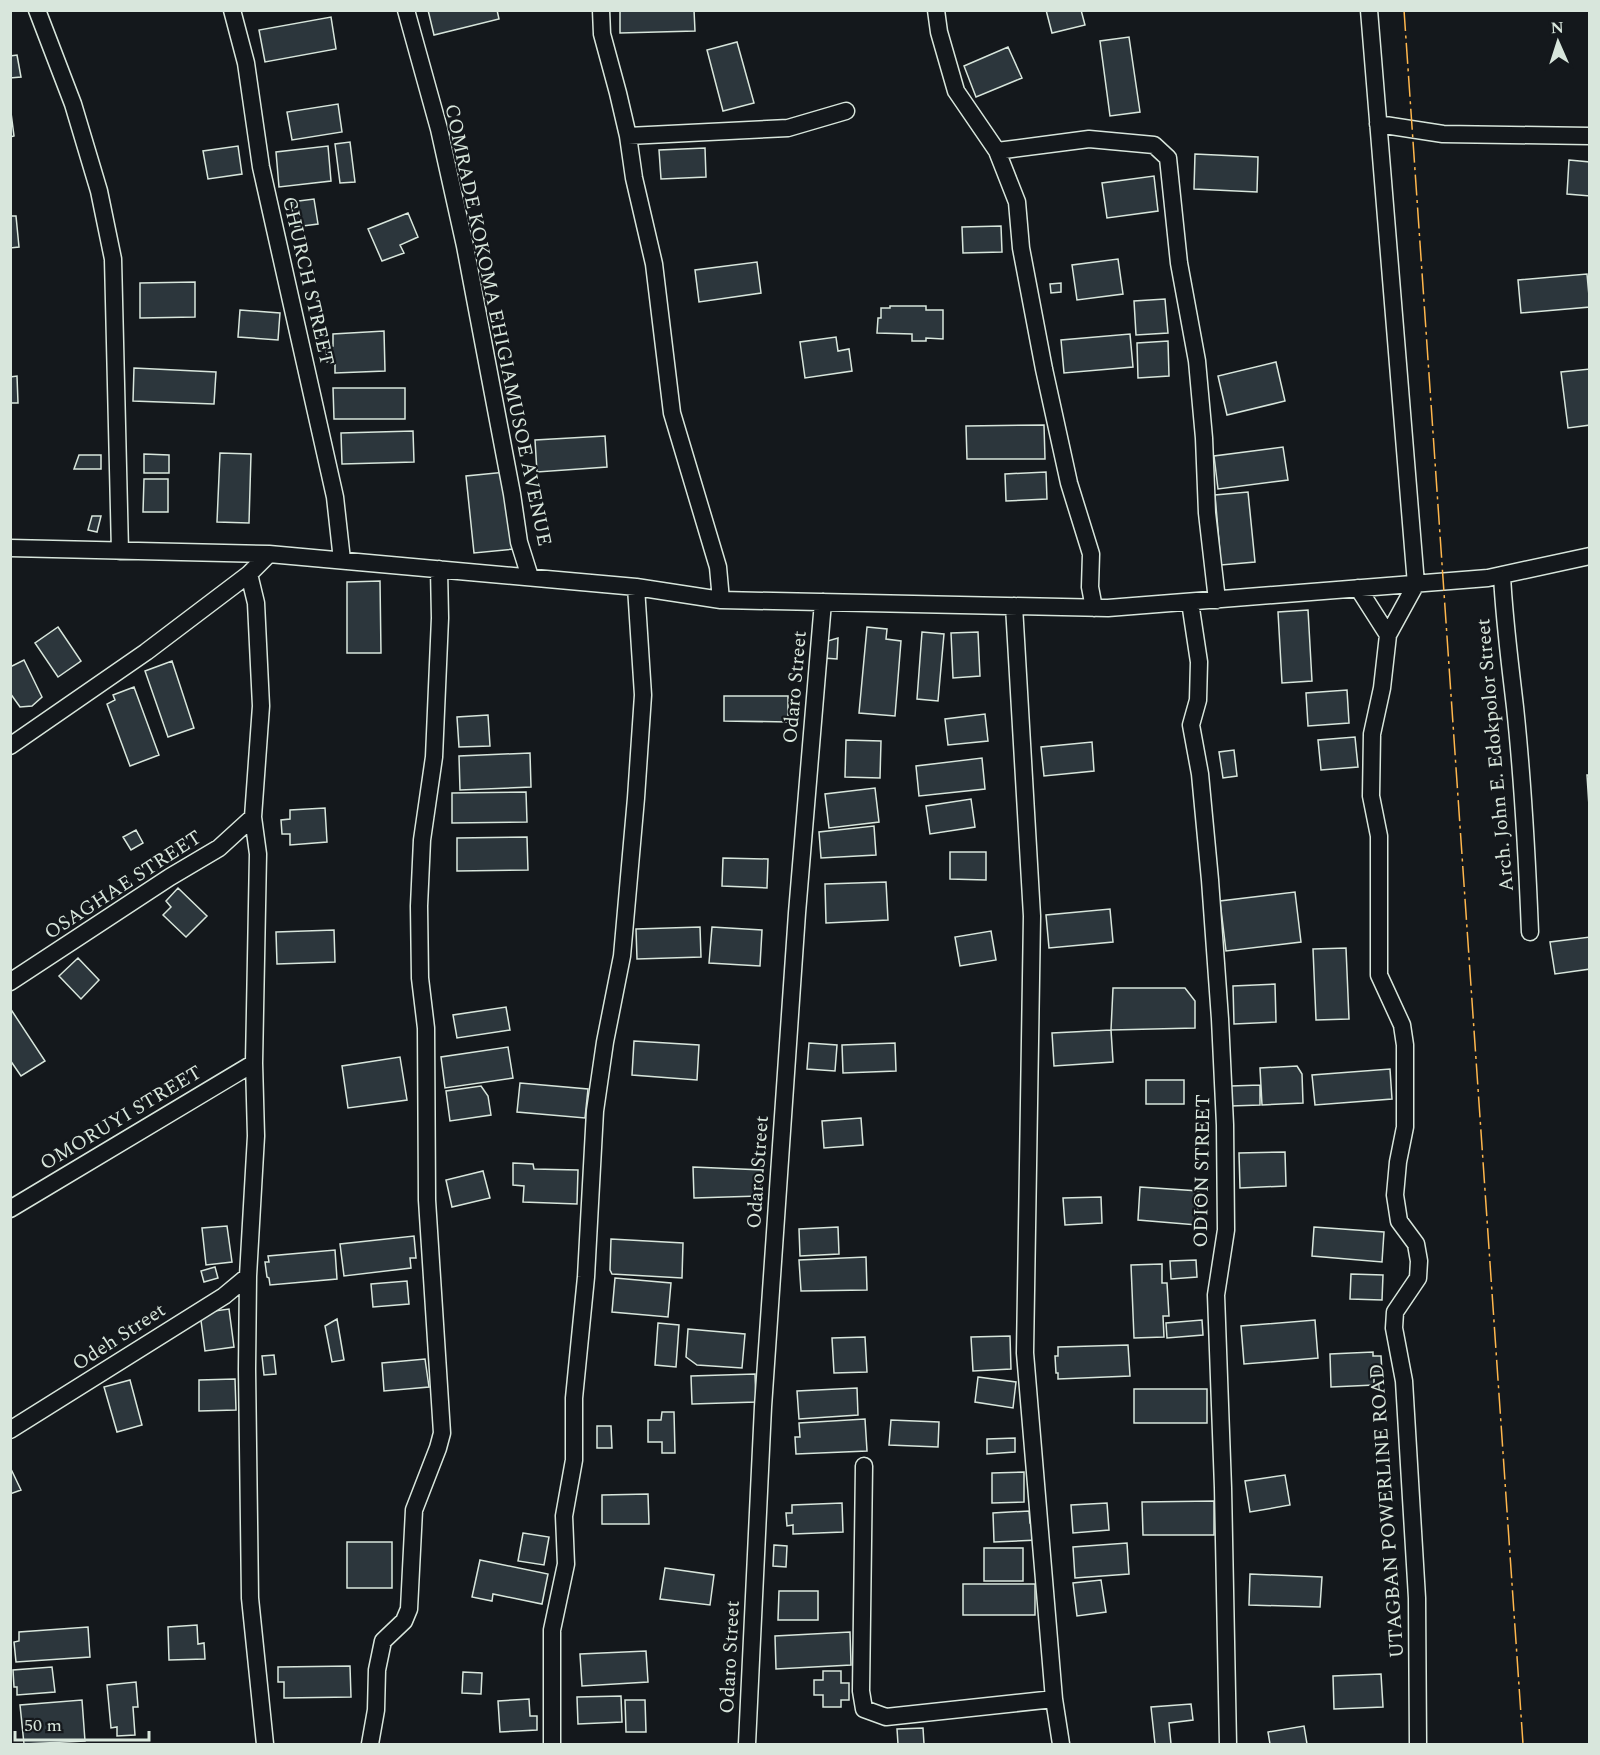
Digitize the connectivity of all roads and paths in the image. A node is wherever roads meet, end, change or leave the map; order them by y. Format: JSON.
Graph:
{"nodes":[{"id":1,"x":37,"y":10,"type":"edge"},
{"id":2,"x":232,"y":10,"type":"edge"},
{"id":3,"x":406,"y":10,"type":"edge"},
{"id":4,"x":601,"y":10,"type":"edge"},
{"id":5,"x":936,"y":10,"type":"edge"},
{"id":6,"x":1369,"y":10,"type":"edge"},
{"id":7,"x":846,"y":111,"type":"dead end"},
{"id":8,"x":1378,"y":124,"type":"junction"},
{"id":9,"x":628,"y":136,"type":"junction"},
{"id":10,"x":1590,"y":136,"type":"edge"},
{"id":11,"x":997,"y":151,"type":"junction"},
{"id":12,"x":10,"y":548,"type":"edge"},
{"id":13,"x":120,"y":551,"type":"junction"},
{"id":14,"x":269,"y":554,"type":"junction"},
{"id":15,"x":1590,"y":556,"type":"edge"},
{"id":16,"x":342,"y":560,"type":"junction"},
{"id":17,"x":439,"y":569,"type":"junction"},
{"id":18,"x":249,"y":574,"type":"junction"},
{"id":19,"x":1502,"y":575,"type":"junction"},
{"id":20,"x":530,"y":577,"type":"junction"},
{"id":21,"x":1416,"y":584,"type":"junction"},
{"id":22,"x":636,"y":587,"type":"junction"},
{"id":23,"x":1358,"y":588,"type":"junction"},
{"id":24,"x":721,"y":600,"type":"junction"},
{"id":25,"x":1216,"y":600,"type":"junction"},
{"id":26,"x":1190,"y":602,"type":"junction"},
{"id":27,"x":823,"y":603,"type":"junction"},
{"id":28,"x":1014,"y":606,"type":"junction"},
{"id":29,"x":1094,"y":608,"type":"junction"},
{"id":30,"x":1388,"y":635,"type":"junction"},
{"id":31,"x":10,"y":746,"type":"edge"},
{"id":32,"x":253,"y":817,"type":"junction"},
{"id":33,"x":1530,"y":932,"type":"dead end"},
{"id":34,"x":10,"y":982,"type":"edge"},
{"id":35,"x":254,"y":1063,"type":"junction"},
{"id":36,"x":10,"y":1209,"type":"edge"},
{"id":37,"x":248,"y":1275,"type":"junction"},
{"id":38,"x":10,"y":1430,"type":"edge"},
{"id":39,"x":864,"y":1466,"type":"dead end"},
{"id":40,"x":1054,"y":1699,"type":"junction"},
{"id":41,"x":265,"y":1744,"type":"edge"},
{"id":42,"x":370,"y":1744,"type":"edge"},
{"id":43,"x":552,"y":1744,"type":"edge"},
{"id":44,"x":747,"y":1744,"type":"edge"},
{"id":45,"x":1061,"y":1744,"type":"edge"},
{"id":46,"x":1228,"y":1744,"type":"edge"},
{"id":47,"x":1418,"y":1744,"type":"edge"}],
"edges":[{"from":1,"to":13,"type":"street"},
{"from":2,"to":16,"type":"street","name":"CHURCH STREET"},
{"from":3,"to":20,"type":"street","name":"COMRADE KOKOMA EHIGIAMUSOE AVENUE"},
{"from":4,"to":9,"type":"street"},
{"from":5,"to":11,"type":"street"},
{"from":6,"to":8,"type":"street"},
{"from":7,"to":9,"type":"street"},
{"from":8,"to":10,"type":"street"},
{"from":8,"to":21,"type":"street"},
{"from":9,"to":24,"type":"street"},
{"from":11,"to":25,"type":"street"},
{"from":11,"to":29,"type":"street"},
{"from":12,"to":13,"type":"street"},
{"from":13,"to":14,"type":"street"},
{"from":14,"to":16,"type":"street"},
{"from":14,"to":18,"type":"street"},
{"from":15,"to":19,"type":"street"},
{"from":16,"to":17,"type":"street"},
{"from":17,"to":20,"type":"street"},
{"from":17,"to":42,"type":"street"},
{"from":18,"to":31,"type":"street"},
{"from":18,"to":32,"type":"street"},
{"from":19,"to":21,"type":"street"},
{"from":19,"to":33,"type":"street","name":"Arch. John E. Edokpolor Street"},
{"from":20,"to":22,"type":"street"},
{"from":21,"to":23,"type":"street"},
{"from":21,"to":30,"type":"street","name":"UTAGBAN POWERLINE ROAD"},
{"from":22,"to":24,"type":"street"},
{"from":22,"to":43,"type":"street"},
{"from":23,"to":25,"type":"street"},
{"from":23,"to":30,"type":"street"},
{"from":24,"to":27,"type":"street"},
{"from":25,"to":26,"type":"street"},
{"from":26,"to":29,"type":"street"},
{"from":26,"to":46,"type":"street","name":"ODION STREET"},
{"from":27,"to":28,"type":"street"},
{"from":27,"to":44,"type":"street","name":"Odaro Street"},
{"from":28,"to":29,"type":"street"},
{"from":28,"to":40,"type":"street"},
{"from":30,"to":47,"type":"street","name":"UTAGBAN POWERLINE ROAD"},
{"from":32,"to":34,"type":"street","name":"OSAGHAE STREET"},
{"from":32,"to":35,"type":"street"},
{"from":35,"to":36,"type":"street","name":"OMORUYI STREET"},
{"from":35,"to":37,"type":"street"},
{"from":37,"to":38,"type":"street","name":"Odeh Street"},
{"from":37,"to":41,"type":"street"},
{"from":39,"to":40,"type":"street"},
{"from":40,"to":45,"type":"street"}]}
